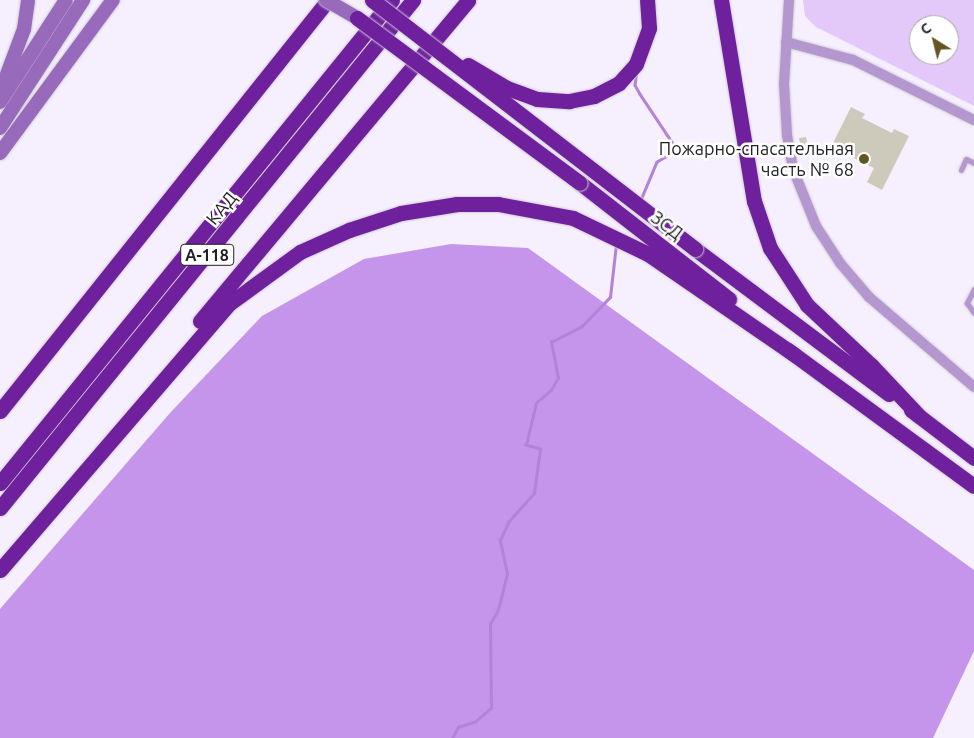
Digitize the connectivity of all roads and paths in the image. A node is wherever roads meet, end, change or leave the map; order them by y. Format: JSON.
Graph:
{"nodes":[{"id":1,"x":28,"y":0,"type":"edge"},
{"id":2,"x":66,"y":0,"type":"edge"},
{"id":3,"x":83,"y":0,"type":"edge"},
{"id":4,"x":114,"y":0,"type":"edge"},
{"id":5,"x":327,"y":0,"type":"edge"},
{"id":6,"x":333,"y":0,"type":"edge"},
{"id":7,"x":371,"y":0,"type":"edge"},
{"id":8,"x":392,"y":0,"type":"edge"},
{"id":9,"x":413,"y":0,"type":"edge"},
{"id":10,"x":468,"y":0,"type":"edge"},
{"id":11,"x":647,"y":0,"type":"edge"},
{"id":12,"x":722,"y":0,"type":"edge"},
{"id":13,"x":789,"y":0,"type":"edge"},
{"id":14,"x":357,"y":18,"type":"junction"},
{"id":15,"x":414,"y":35,"type":"junction"},
{"id":16,"x":786,"y":42,"type":"junction"},
{"id":17,"x":0,"y":90,"type":"edge"},
{"id":18,"x":0,"y":102,"type":"edge"},
{"id":19,"x":974,"y":120,"type":"edge"},
{"id":20,"x":0,"y":128,"type":"edge"},
{"id":21,"x":0,"y":153,"type":"edge"},
{"id":22,"x":974,"y":163,"type":"edge"},
{"id":23,"x":961,"y":170,"type":"dead end"},
{"id":24,"x":681,"y":268,"type":"junction"},
{"id":25,"x":974,"y":289,"type":"edge"},
{"id":26,"x":974,"y":313,"type":"edge"},
{"id":27,"x":974,"y":387,"type":"edge"},
{"id":28,"x":0,"y":411,"type":"edge"},
{"id":29,"x":918,"y":416,"type":"junction"},
{"id":30,"x":974,"y":458,"type":"edge"},
{"id":31,"x":0,"y":483,"type":"edge"},
{"id":32,"x":974,"y":486,"type":"edge"},
{"id":33,"x":0,"y":508,"type":"edge"},
{"id":34,"x":0,"y":561,"type":"edge"},
{"id":35,"x":0,"y":570,"type":"edge"}],
"edges":[{"from":1,"to":17,"type":"main road"},
{"from":2,"to":18,"type":"main road"},
{"from":3,"to":20,"type":"main road"},
{"from":4,"to":21,"type":"main road"},
{"from":5,"to":14,"type":"main road","bridge":true},
{"from":5,"to":28,"type":"highway"},
{"from":6,"to":14,"type":"highway","name":"ЗСД","bridge":true},
{"from":7,"to":15,"type":"highway","name":"ЗСД","bridge":true},
{"from":8,"to":31,"type":"highway","name":"КАД","number":"А-118"},
{"from":9,"to":33,"type":"highway","name":"КАД","number":"А-118"},
{"from":10,"to":34,"type":"highway"},
{"from":11,"to":15,"type":"highway","bridge":true},
{"from":12,"to":29,"type":"highway"},
{"from":13,"to":16,"type":"street"},
{"from":14,"to":24,"type":"highway","name":"ЗСД","bridge":true},
{"from":15,"to":29,"type":"highway","name":"ЗСД","bridge":true},
{"from":16,"to":19,"type":"street"},
{"from":16,"to":27,"type":"street"},
{"from":22,"to":23,"type":"lane"},
{"from":24,"to":32,"type":"highway","name":"ЗСД"},
{"from":24,"to":35,"type":"highway"},
{"from":25,"to":26,"type":"lane"},
{"from":29,"to":30,"type":"highway","name":"ЗСД"}]}
